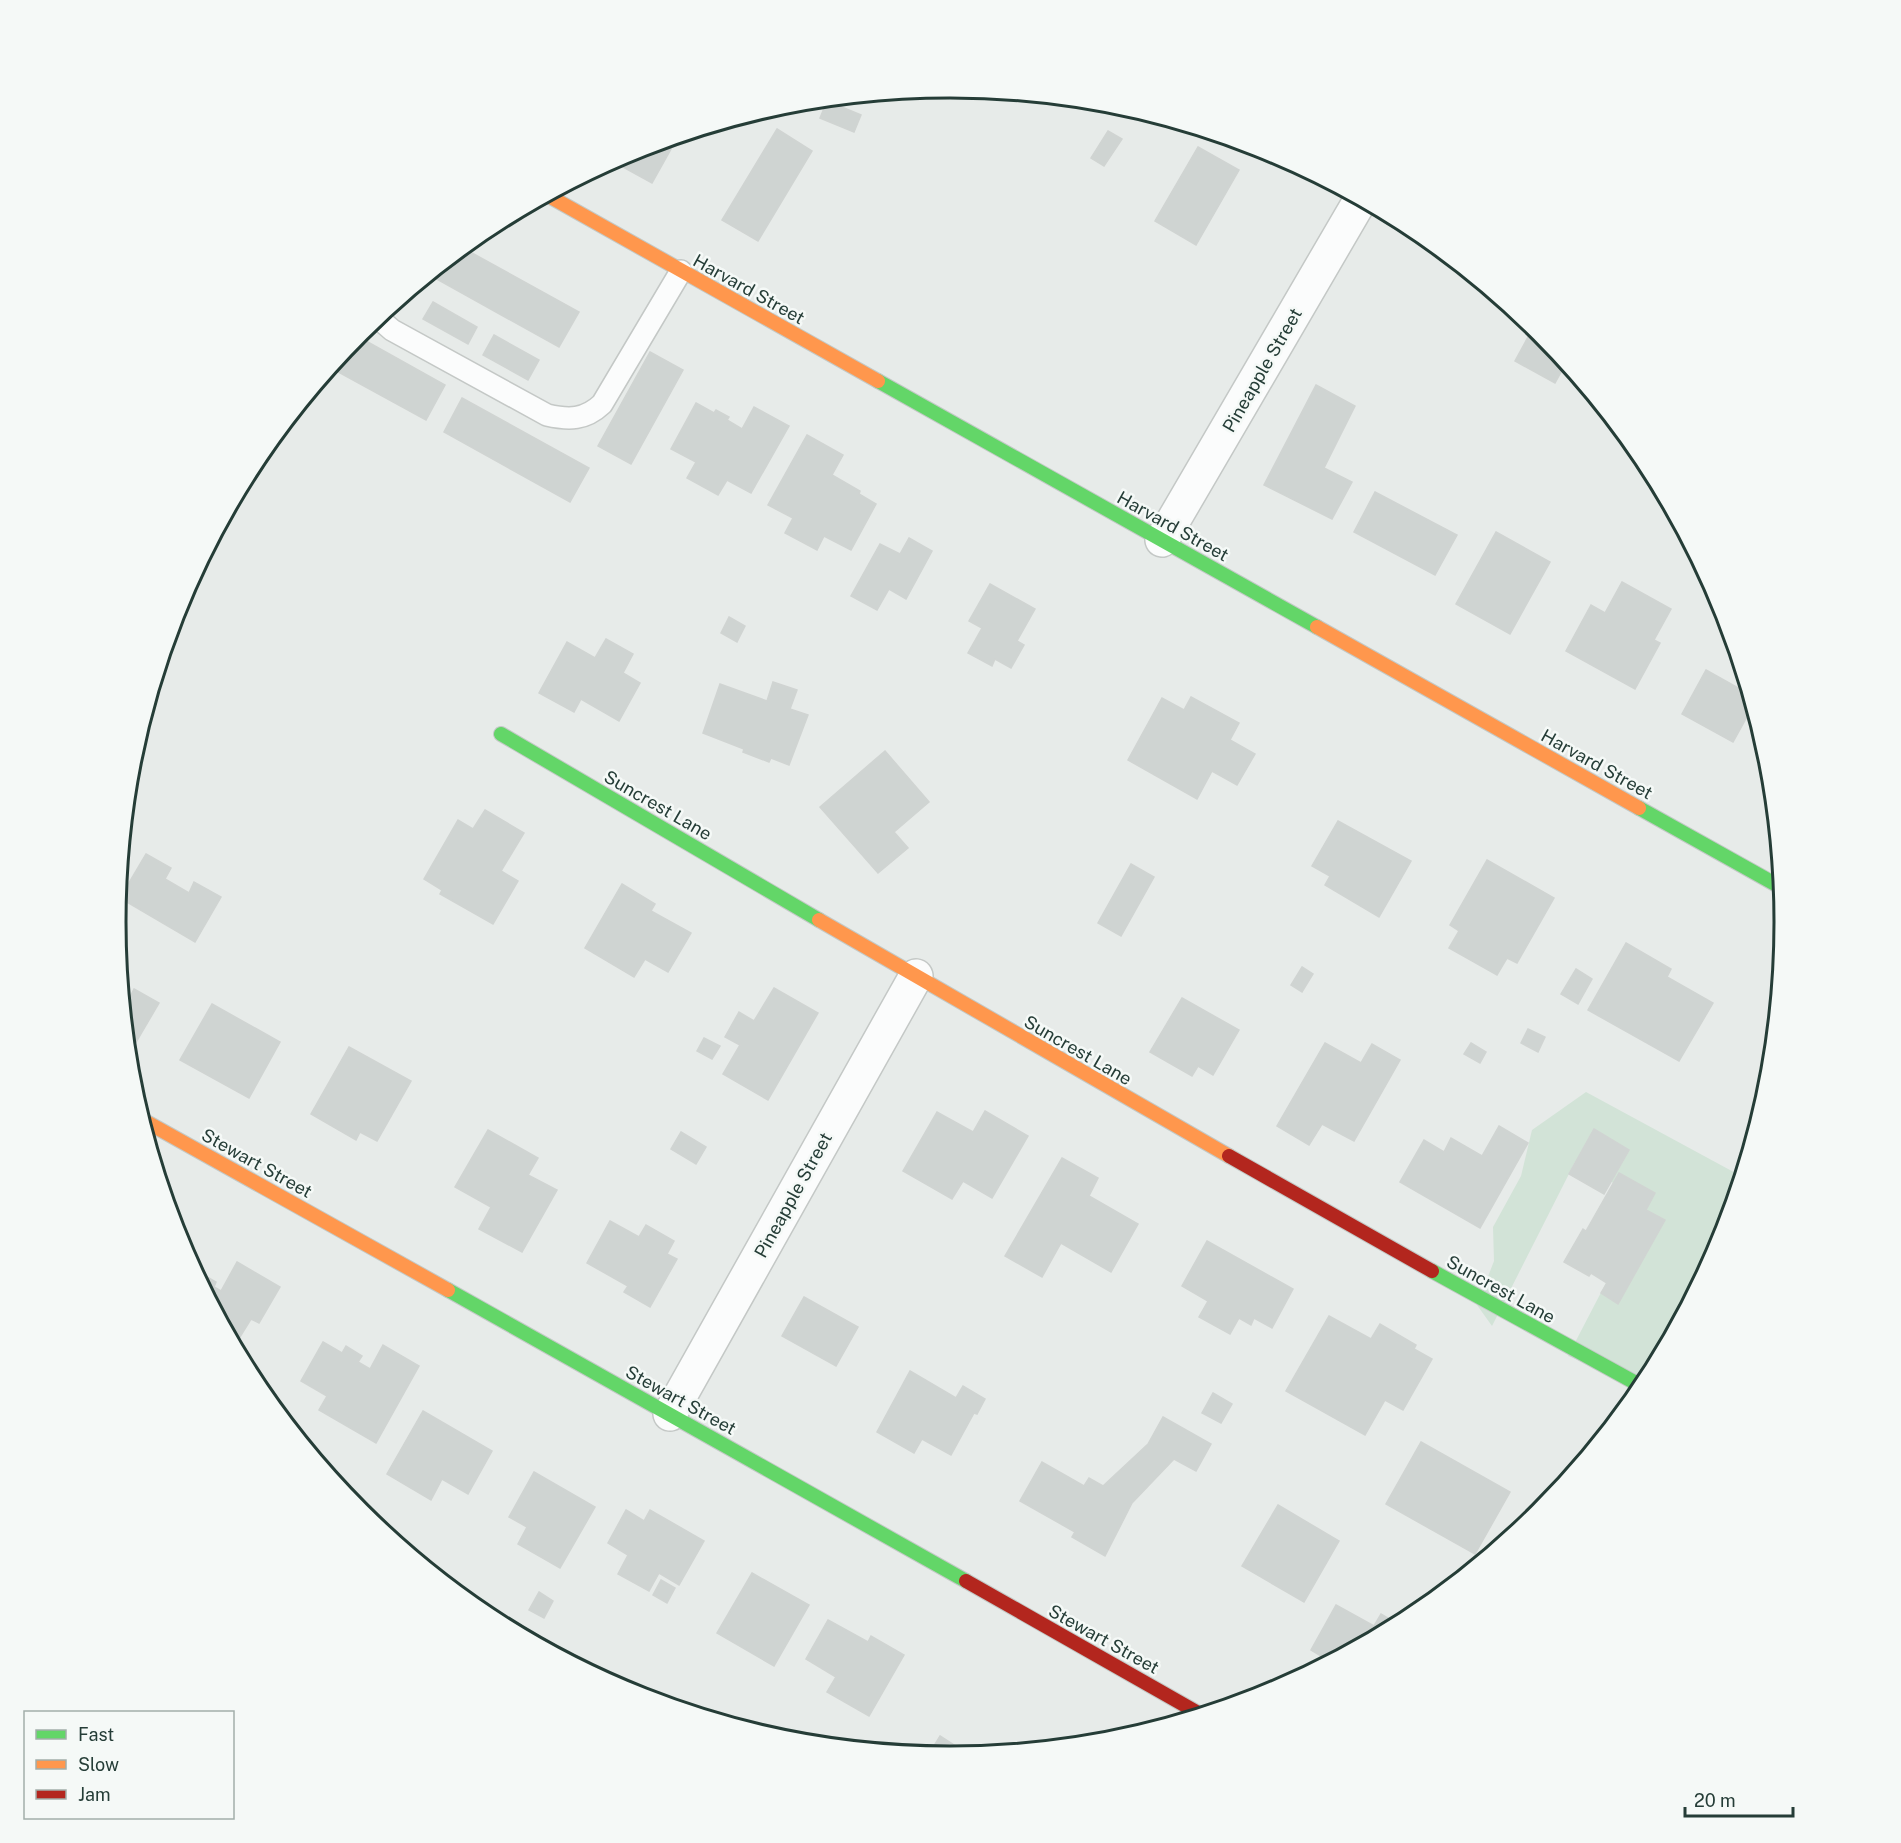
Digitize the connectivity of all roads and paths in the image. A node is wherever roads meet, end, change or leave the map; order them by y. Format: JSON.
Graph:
{"nodes":[{"id":1,"x":555,"y":199,"type":"edge"},
{"id":2,"x":1357,"y":205,"type":"edge"},
{"id":3,"x":681,"y":271,"type":"junction"},
{"id":4,"x":384,"y":324,"type":"edge"},
{"id":5,"x":1162,"y":540,"type":"junction"},
{"id":6,"x":501,"y":734,"type":"dead end"},
{"id":7,"x":1773,"y":883,"type":"edge"},
{"id":8,"x":916,"y":976,"type":"junction"},
{"id":9,"x":153,"y":1125,"type":"edge"},
{"id":10,"x":1634,"y":1382,"type":"edge"},
{"id":11,"x":670,"y":1414,"type":"junction"},
{"id":12,"x":1191,"y":1709,"type":"edge"}],
"edges":[{"from":1,"to":3,"type":"street","name":"Harvard Street"},
{"from":2,"to":5,"type":"street","name":"Pineapple Street"},
{"from":3,"to":4,"type":"lane"},
{"from":3,"to":5,"type":"street","name":"Harvard Street"},
{"from":5,"to":7,"type":"street","name":"Harvard Street"},
{"from":6,"to":8,"type":"street","name":"Suncrest Lane"},
{"from":8,"to":10,"type":"street","name":"Suncrest Lane"},
{"from":8,"to":11,"type":"street","name":"Pineapple Street"},
{"from":9,"to":11,"type":"street","name":"Stewart Street"},
{"from":11,"to":12,"type":"street","name":"Stewart Street"}]}
